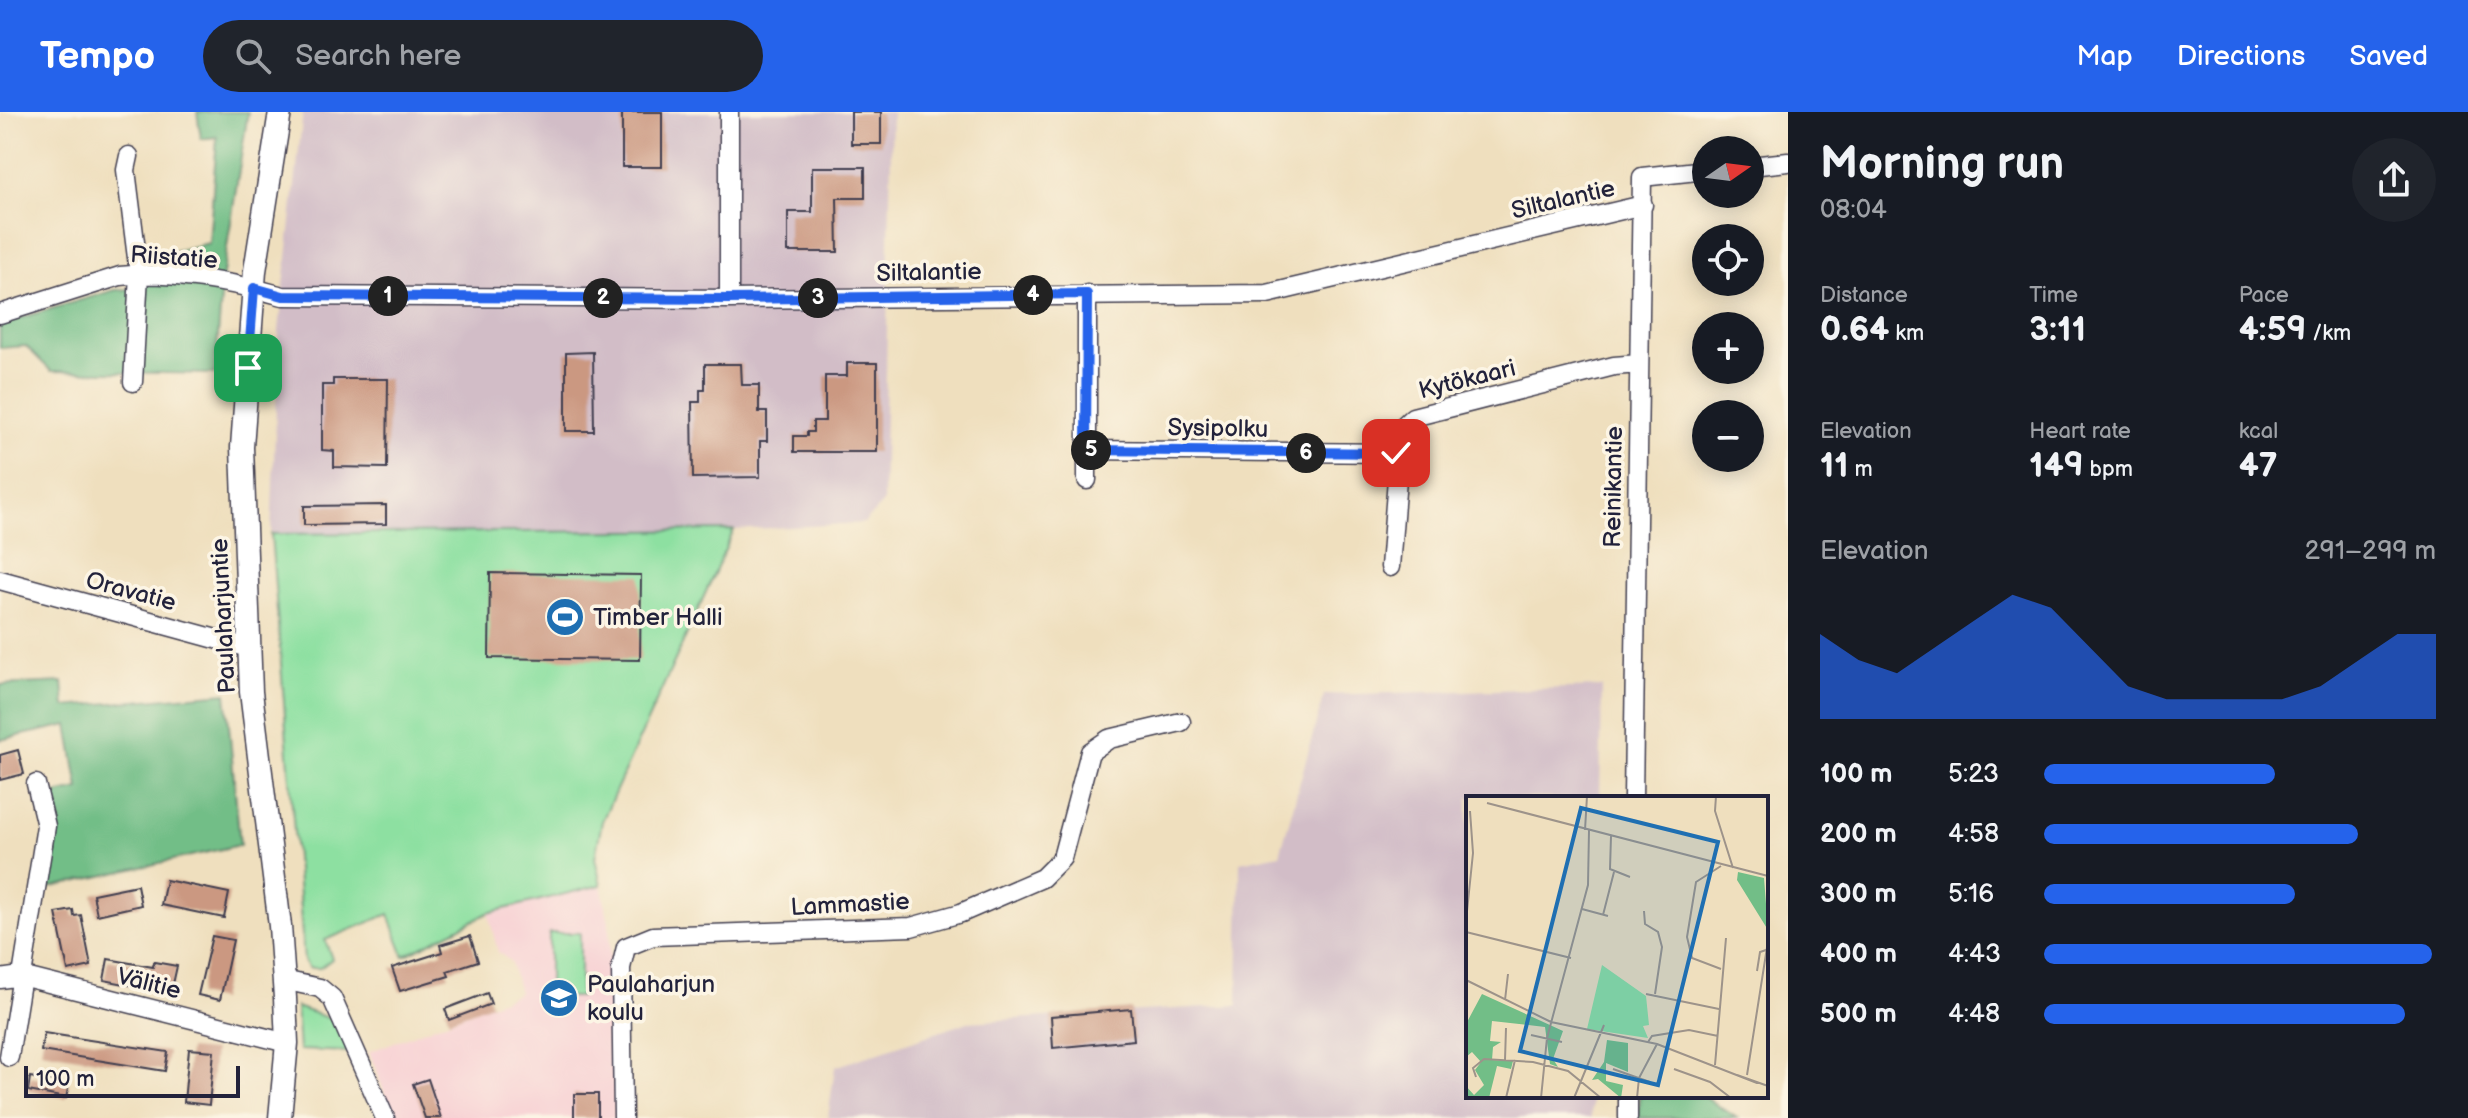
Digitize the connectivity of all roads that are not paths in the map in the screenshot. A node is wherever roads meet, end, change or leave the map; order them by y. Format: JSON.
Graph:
{"nodes":[{"id":1,"x":280,"y":112,"type":"edge"},
{"id":2,"x":729,"y":112,"type":"edge"},
{"id":3,"x":129,"y":156,"type":"dead end"},
{"id":4,"x":1788,"y":162,"type":"edge"},
{"id":5,"x":1764,"y":165,"type":"edge"},
{"id":6,"x":1692,"y":172,"type":"edge"},
{"id":7,"x":1643,"y":205,"type":"junction"},
{"id":8,"x":139,"y":274,"type":"junction"},
{"id":9,"x":254,"y":288,"type":"junction"},
{"id":10,"x":1087,"y":294,"type":"junction"},
{"id":11,"x":729,"y":299,"type":"junction"},
{"id":12,"x":0,"y":314,"type":"edge"},
{"id":13,"x":1639,"y":364,"type":"junction"},
{"id":14,"x":133,"y":382,"type":"dead end"},
{"id":15,"x":1086,"y":450,"type":"junction"},
{"id":16,"x":1396,"y":453,"type":"junction"},
{"id":17,"x":1087,"y":480,"type":"dead end"},
{"id":18,"x":1390,"y":567,"type":"dead end"},
{"id":19,"x":0,"y":580,"type":"edge"},
{"id":20,"x":249,"y":648,"type":"junction"},
{"id":21,"x":1181,"y":722,"type":"dead end"},
{"id":22,"x":36,"y":784,"type":"dead end"},
{"id":23,"x":1633,"y":796,"type":"edge"},
{"id":24,"x":21,"y":976,"type":"junction"},
{"id":25,"x":0,"y":979,"type":"edge"},
{"id":26,"x":283,"y":980,"type":"junction"},
{"id":27,"x":287,"y":1043,"type":"junction"},
{"id":28,"x":9,"y":1057,"type":"dead end"},
{"id":29,"x":280,"y":1118,"type":"edge"},
{"id":30,"x":385,"y":1118,"type":"edge"},
{"id":31,"x":623,"y":1118,"type":"edge"}],
"edges":[{"from":1,"to":9,"type":"main road","name":"Paulaharjuntie"},
{"from":2,"to":11,"type":"street"},
{"from":3,"to":8,"type":"street"},
{"from":4,"to":5,"type":"street"},
{"from":6,"to":7,"type":"street","name":"Reinikantie"},
{"from":7,"to":10,"type":"street","name":"Siltalantie"},
{"from":7,"to":13,"type":"street","name":"Reinikantie"},
{"from":8,"to":9,"type":"street","name":"Riistatie"},
{"from":8,"to":12,"type":"street","name":"Riistatie"},
{"from":8,"to":14,"type":"street"},
{"from":9,"to":11,"type":"street","name":"Siltalantie"},
{"from":9,"to":20,"type":"main road","name":"Paulaharjuntie"},
{"from":10,"to":11,"type":"street","name":"Siltalantie"},
{"from":10,"to":15,"type":"street"},
{"from":13,"to":16,"type":"street","name":"Kytökaari"},
{"from":13,"to":23,"type":"street","name":"Reinikantie"},
{"from":15,"to":16,"type":"street","name":"Sysipolku"},
{"from":15,"to":17,"type":"street"},
{"from":16,"to":18,"type":"street","name":"Kytökaari"},
{"from":19,"to":20,"type":"street","name":"Oravatie"},
{"from":20,"to":26,"type":"main road","name":"Paulaharjuntie"},
{"from":21,"to":31,"type":"street","name":"Lammastie"},
{"from":22,"to":24,"type":"street"},
{"from":24,"to":25,"type":"street","name":"Välitie"},
{"from":24,"to":27,"type":"street","name":"Välitie"},
{"from":24,"to":28,"type":"street"},
{"from":26,"to":27,"type":"main road","name":"Paulaharjuntie"},
{"from":26,"to":30,"type":"street"},
{"from":27,"to":29,"type":"main road","name":"Paulaharjuntie"}]}
